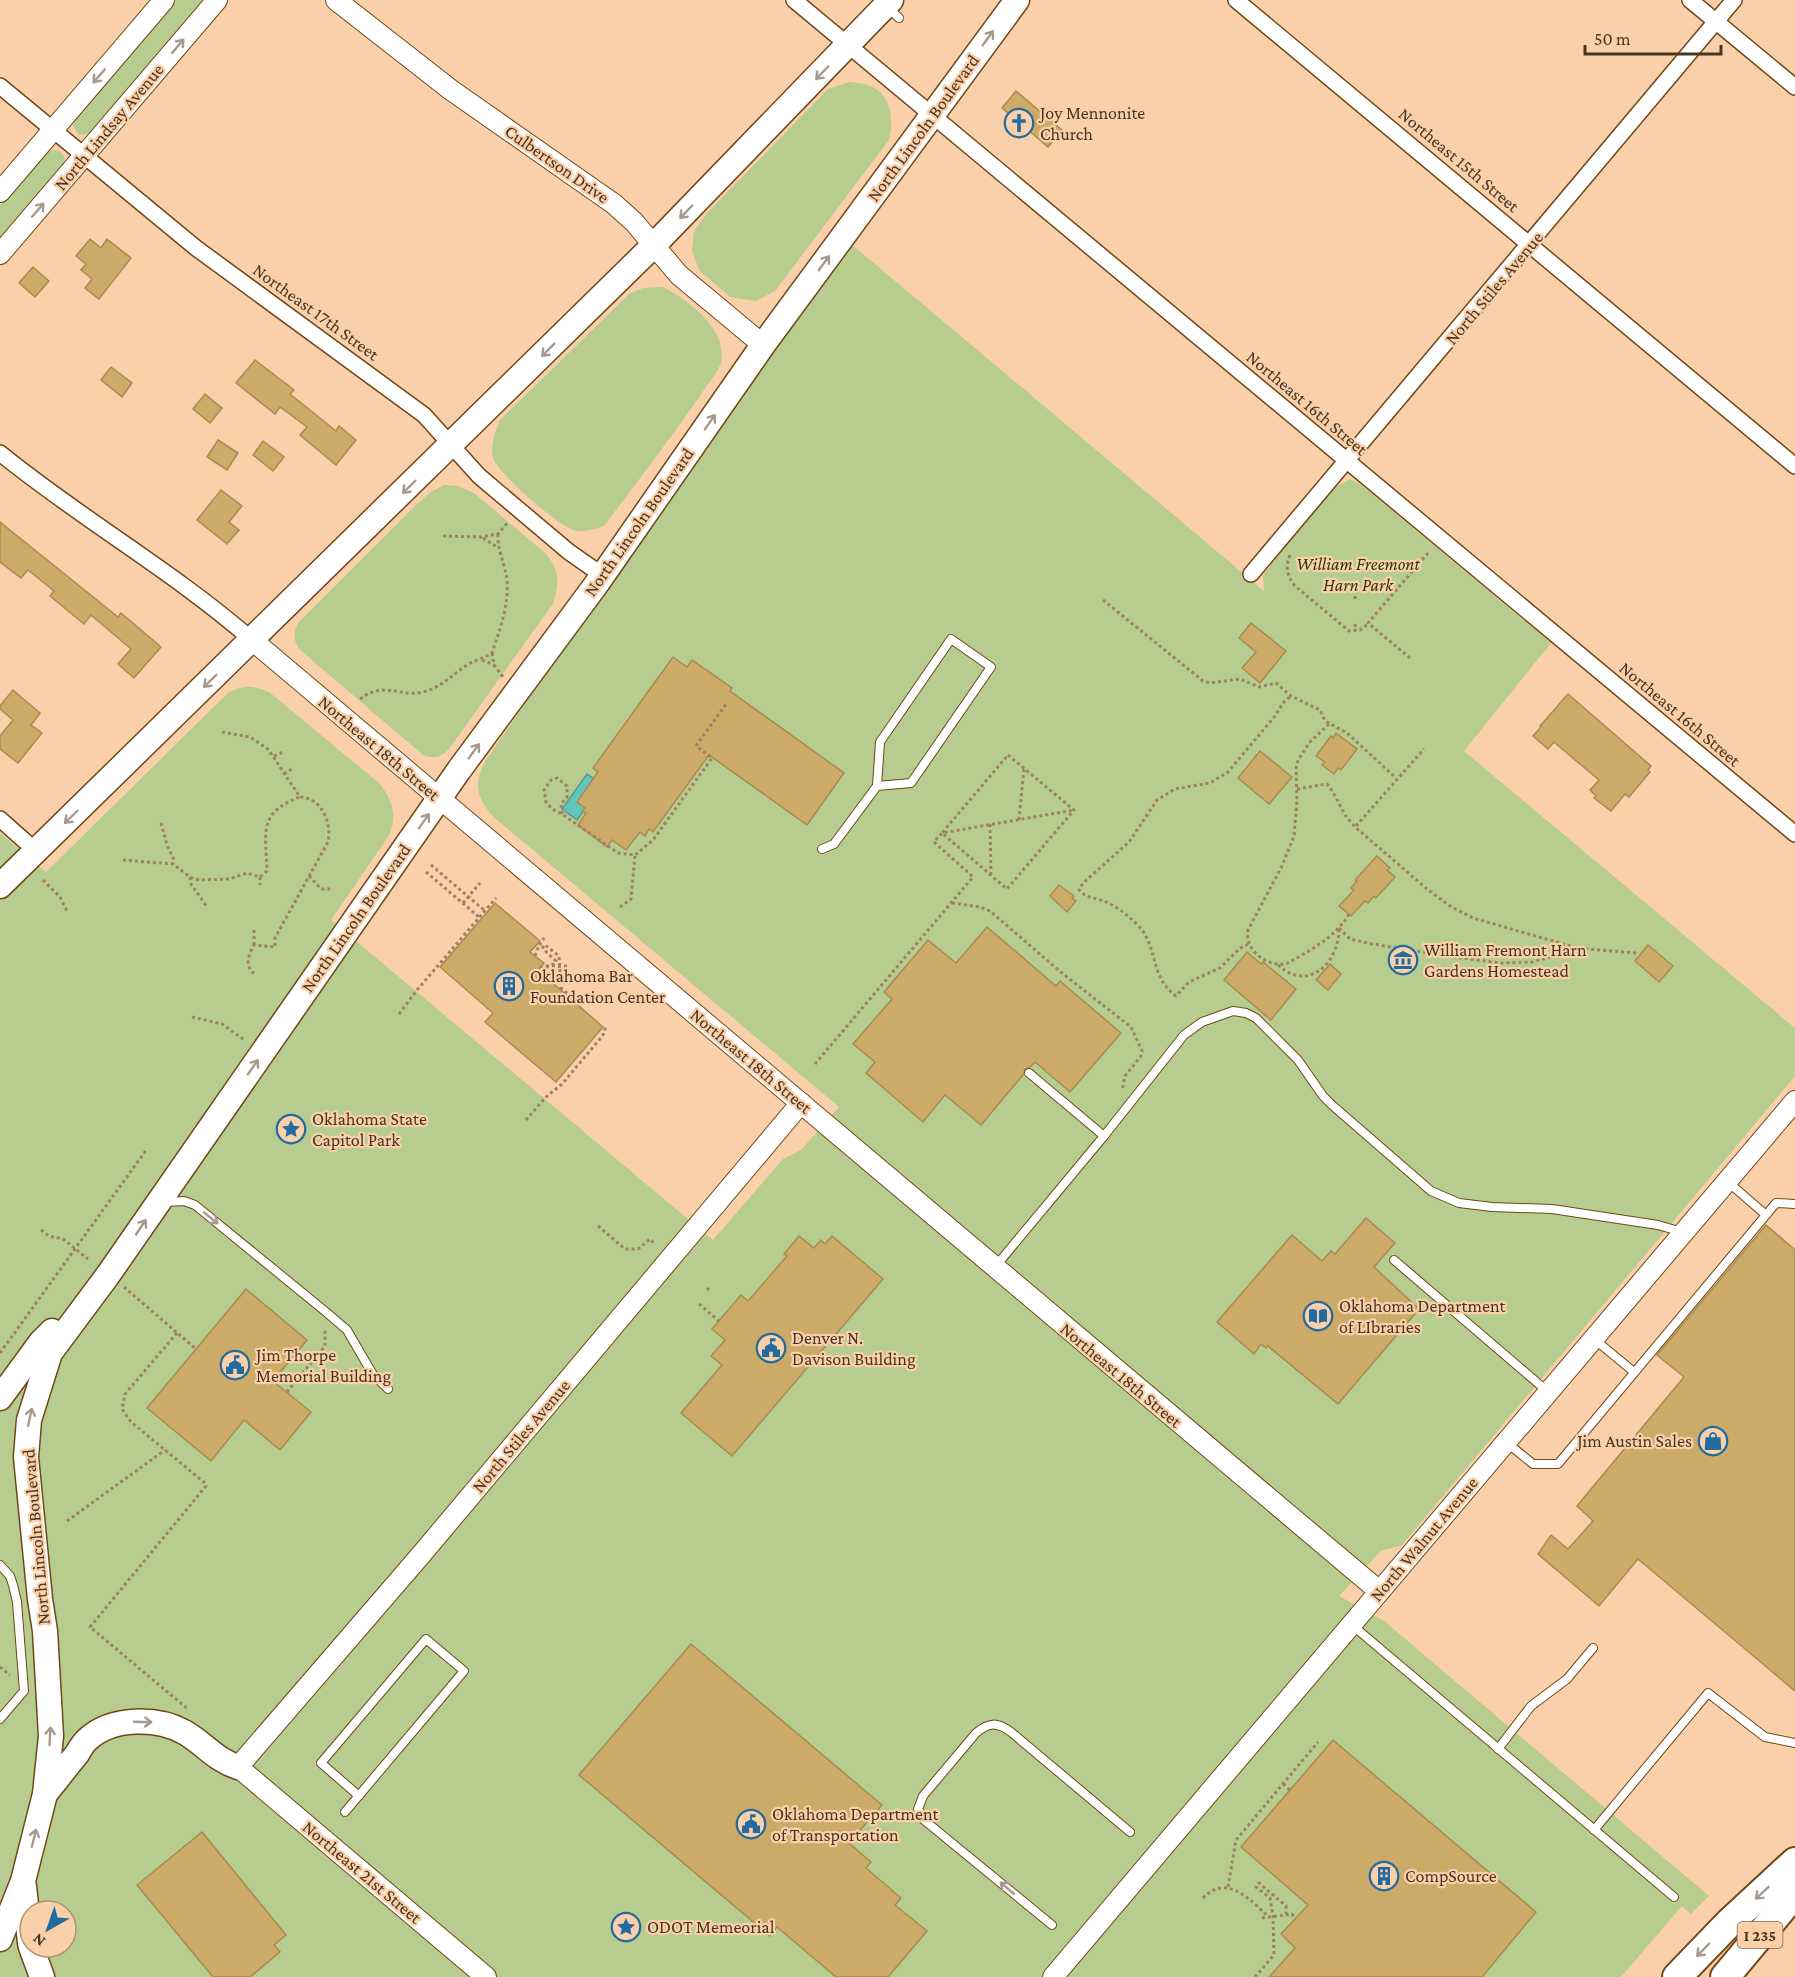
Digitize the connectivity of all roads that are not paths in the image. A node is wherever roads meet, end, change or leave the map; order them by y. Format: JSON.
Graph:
{"nodes":[{"id":1,"x":164,"y":0,"type":"edge"},
{"id":2,"x":217,"y":0,"type":"edge"},
{"id":3,"x":336,"y":0,"type":"edge"},
{"id":4,"x":794,"y":0,"type":"edge"},
{"id":5,"x":1017,"y":0,"type":"edge"},
{"id":6,"x":1236,"y":0,"type":"edge"},
{"id":7,"x":1690,"y":0,"type":"edge"},
{"id":8,"x":1734,"y":0,"type":"edge"},
{"id":9,"x":892,"y":8,"type":"edge"},
{"id":10,"x":1716,"y":21,"type":"junction"},
{"id":11,"x":849,"y":46,"type":"junction"},
{"id":12,"x":0,"y":86,"type":"edge"},
{"id":13,"x":1795,"y":87,"type":"edge"},
{"id":14,"x":932,"y":115,"type":"junction"},
{"id":15,"x":53,"y":130,"type":"junction"},
{"id":16,"x":85,"y":156,"type":"junction"},
{"id":17,"x":0,"y":192,"type":"edge"},
{"id":18,"x":1530,"y":245,"type":"junction"},
{"id":19,"x":653,"y":246,"type":"junction"},
{"id":20,"x":0,"y":254,"type":"edge"},
{"id":21,"x":763,"y":345,"type":"junction"},
{"id":22,"x":451,"y":446,"type":"junction"},
{"id":23,"x":0,"y":453,"type":"edge"},
{"id":24,"x":1346,"y":461,"type":"junction"},
{"id":25,"x":1795,"y":466,"type":"edge"},
{"id":26,"x":1251,"y":574,"type":"dead end"},
{"id":27,"x":602,"y":575,"type":"junction"},
{"id":28,"x":252,"y":640,"type":"junction"},
{"id":29,"x":877,"y":786,"type":"junction"},
{"id":30,"x":440,"y":798,"type":"junction"},
{"id":31,"x":0,"y":819,"type":"edge"},
{"id":32,"x":1795,"y":834,"type":"edge"},
{"id":33,"x":822,"y":849,"type":"dead end"},
{"id":34,"x":36,"y":851,"type":"junction"},
{"id":35,"x":0,"y":886,"type":"edge"},
{"id":36,"x":1029,"y":1073,"type":"dead end"},
{"id":37,"x":1795,"y":1101,"type":"edge"},
{"id":38,"x":801,"y":1103,"type":"junction"},
{"id":39,"x":1104,"y":1136,"type":"junction"},
{"id":40,"x":1727,"y":1181,"type":"junction"},
{"id":41,"x":157,"y":1203,"type":"junction"},
{"id":42,"x":1795,"y":1204,"type":"edge"},
{"id":43,"x":1766,"y":1215,"type":"junction"},
{"id":44,"x":1684,"y":1233,"type":"junction"},
{"id":45,"x":1394,"y":1260,"type":"dead end"},
{"id":46,"x":994,"y":1268,"type":"junction"},
{"id":47,"x":115,"y":1280,"type":"junction"},
{"id":48,"x":1594,"y":1338,"type":"junction"},
{"id":49,"x":1635,"y":1372,"type":"junction"},
{"id":50,"x":388,"y":1389,"type":"dead end"},
{"id":51,"x":1548,"y":1392,"type":"junction"},
{"id":52,"x":0,"y":1398,"type":"edge"},
{"id":53,"x":1506,"y":1442,"type":"junction"},
{"id":54,"x":0,"y":1564,"type":"edge"},
{"id":55,"x":1379,"y":1592,"type":"junction"},
{"id":56,"x":1352,"y":1625,"type":"junction"},
{"id":57,"x":1593,"y":1648,"type":"dead end"},
{"id":58,"x":0,"y":1719,"type":"edge"},
{"id":59,"x":1795,"y":1743,"type":"edge"},
{"id":60,"x":1498,"y":1749,"type":"junction"},
{"id":61,"x":238,"y":1767,"type":"junction"},
{"id":62,"x":45,"y":1794,"type":"junction"},
{"id":63,"x":359,"y":1796,"type":"junction"},
{"id":64,"x":345,"y":1812,"type":"dead end"},
{"id":65,"x":1594,"y":1830,"type":"junction"},
{"id":66,"x":1130,"y":1832,"type":"dead end"},
{"id":67,"x":1795,"y":1862,"type":"edge"},
{"id":68,"x":23,"y":1881,"type":"junction"},
{"id":69,"x":1795,"y":1893,"type":"edge"},
{"id":70,"x":1674,"y":1898,"type":"dead end"},
{"id":71,"x":25,"y":1899,"type":"edge"},
{"id":72,"x":1052,"y":1925,"type":"dead end"},
{"id":73,"x":0,"y":1939,"type":"edge"},
{"id":74,"x":35,"y":1959,"type":"edge"},
{"id":75,"x":42,"y":1977,"type":"edge"},
{"id":76,"x":486,"y":1977,"type":"edge"},
{"id":77,"x":1053,"y":1977,"type":"edge"},
{"id":78,"x":1677,"y":1977,"type":"edge"},
{"id":79,"x":1725,"y":1977,"type":"edge"}],
"edges":[{"from":1,"to":15,"type":"street","one_way":true},
{"from":16,"to":2,"type":"street","name":"North Lindsay Avenue","one_way":true},
{"from":3,"to":19,"type":"street","name":"Culbertson Drive"},
{"from":4,"to":11,"type":"street","name":"Northeast 16th Street"},
{"from":14,"to":5,"type":"main road","name":"North Lincoln Boulevard","one_way":true},
{"from":6,"to":18,"type":"street","name":"Northeast 15th Street"},
{"from":7,"to":10,"type":"street"},
{"from":8,"to":10,"type":"street","name":"North Stiles Avenue"},
{"from":9,"to":11,"type":"main road"},
{"from":10,"to":13,"type":"street"},
{"from":10,"to":18,"type":"street","name":"North Stiles Avenue"},
{"from":11,"to":14,"type":"street","name":"Northeast 16th Street"},
{"from":11,"to":19,"type":"main road","one_way":true},
{"from":12,"to":15,"type":"street","name":"Northeast 17th Street"},
{"from":21,"to":14,"type":"main road","name":"North Lincoln Boulevard","one_way":true},
{"from":14,"to":24,"type":"street","name":"Northeast 16th Street"},
{"from":15,"to":16,"type":"street","name":"Northeast 17th Street"},
{"from":15,"to":17,"type":"street"},
{"from":20,"to":16,"type":"street","name":"North Lindsay Avenue","one_way":true},
{"from":16,"to":22,"type":"street","name":"Northeast 17th Street"},
{"from":18,"to":24,"type":"street","name":"North Stiles Avenue"},
{"from":18,"to":25,"type":"street","name":"Northeast 15th Street"},
{"from":19,"to":21,"type":"street","name":"Culbertson Drive"},
{"from":19,"to":22,"type":"main road","one_way":true},
{"from":27,"to":21,"type":"main road","name":"North Lincoln Boulevard","one_way":true},
{"from":22,"to":27,"type":"street","name":"Northeast 17th Street"},
{"from":22,"to":28,"type":"main road","one_way":true},
{"from":23,"to":28,"type":"street","name":"Northeast 18th Street"},
{"from":24,"to":26,"type":"street","name":"North Stiles Avenue"},
{"from":24,"to":32,"type":"street","name":"Northeast 16th Street"},
{"from":30,"to":27,"type":"main road","name":"North Lincoln Boulevard","one_way":true},
{"from":28,"to":30,"type":"street","name":"Northeast 18th Street"},
{"from":28,"to":34,"type":"main road","one_way":true},
{"from":29,"to":29,"type":"lane"},
{"from":29,"to":33,"type":"lane"},
{"from":30,"to":38,"type":"street","name":"Northeast 18th Street"},
{"from":41,"to":30,"type":"main road","name":"North Lincoln Boulevard","one_way":true},
{"from":31,"to":34,"type":"street"},
{"from":34,"to":35,"type":"main road"},
{"from":36,"to":39,"type":"lane"},
{"from":37,"to":40,"type":"street","name":"North Walnut Avenue"},
{"from":38,"to":46,"type":"street","name":"Northeast 18th Street"},
{"from":38,"to":61,"type":"street","name":"North Stiles Avenue"},
{"from":39,"to":44,"type":"lane"},
{"from":39,"to":46,"type":"lane"},
{"from":40,"to":43,"type":"lane"},
{"from":40,"to":44,"type":"street","name":"North Walnut Avenue"},
{"from":47,"to":41,"type":"main road","name":"North Lincoln Boulevard","one_way":true},
{"from":41,"to":50,"type":"lane","one_way":true},
{"from":42,"to":43,"type":"lane"},
{"from":43,"to":49,"type":"lane"},
{"from":44,"to":48,"type":"street","name":"North Walnut Avenue"},
{"from":45,"to":51,"type":"lane"},
{"from":46,"to":55,"type":"street","name":"Northeast 18th Street"},
{"from":47,"to":52,"type":"main road"},
{"from":62,"to":47,"type":"main road","name":"North Lincoln Boulevard","one_way":true},
{"from":48,"to":49,"type":"lane"},
{"from":48,"to":51,"type":"street","name":"North Walnut Avenue"},
{"from":49,"to":53,"type":"lane"},
{"from":51,"to":53,"type":"street","name":"North Walnut Avenue"},
{"from":53,"to":55,"type":"street","name":"North Walnut Avenue"},
{"from":54,"to":58,"type":"lane"},
{"from":55,"to":56,"type":"street","name":"North Walnut Avenue"},
{"from":56,"to":60,"type":"lane"},
{"from":56,"to":77,"type":"street","name":"North Walnut Avenue"},
{"from":57,"to":60,"type":"lane"},
{"from":59,"to":65,"type":"lane"},
{"from":60,"to":65,"type":"lane"},
{"from":62,"to":61,"type":"main road","one_way":true},
{"from":61,"to":76,"type":"street","name":"Northeast 21st Street"},
{"from":68,"to":62,"type":"main road","name":"North Lincoln Boulevard","one_way":true},
{"from":63,"to":63,"type":"lane"},
{"from":63,"to":64,"type":"lane"},
{"from":65,"to":70,"type":"lane"},
{"from":72,"to":66,"type":"lane","one_way":true},
{"from":67,"to":78,"type":"highway","one_way":true},
{"from":68,"to":71,"type":"main road"},
{"from":68,"to":73,"type":"main road","name":"North Lincoln Boulevard"},
{"from":69,"to":79,"type":"highway","number":"I 235"},
{"from":74,"to":75,"type":"main road"}]}
